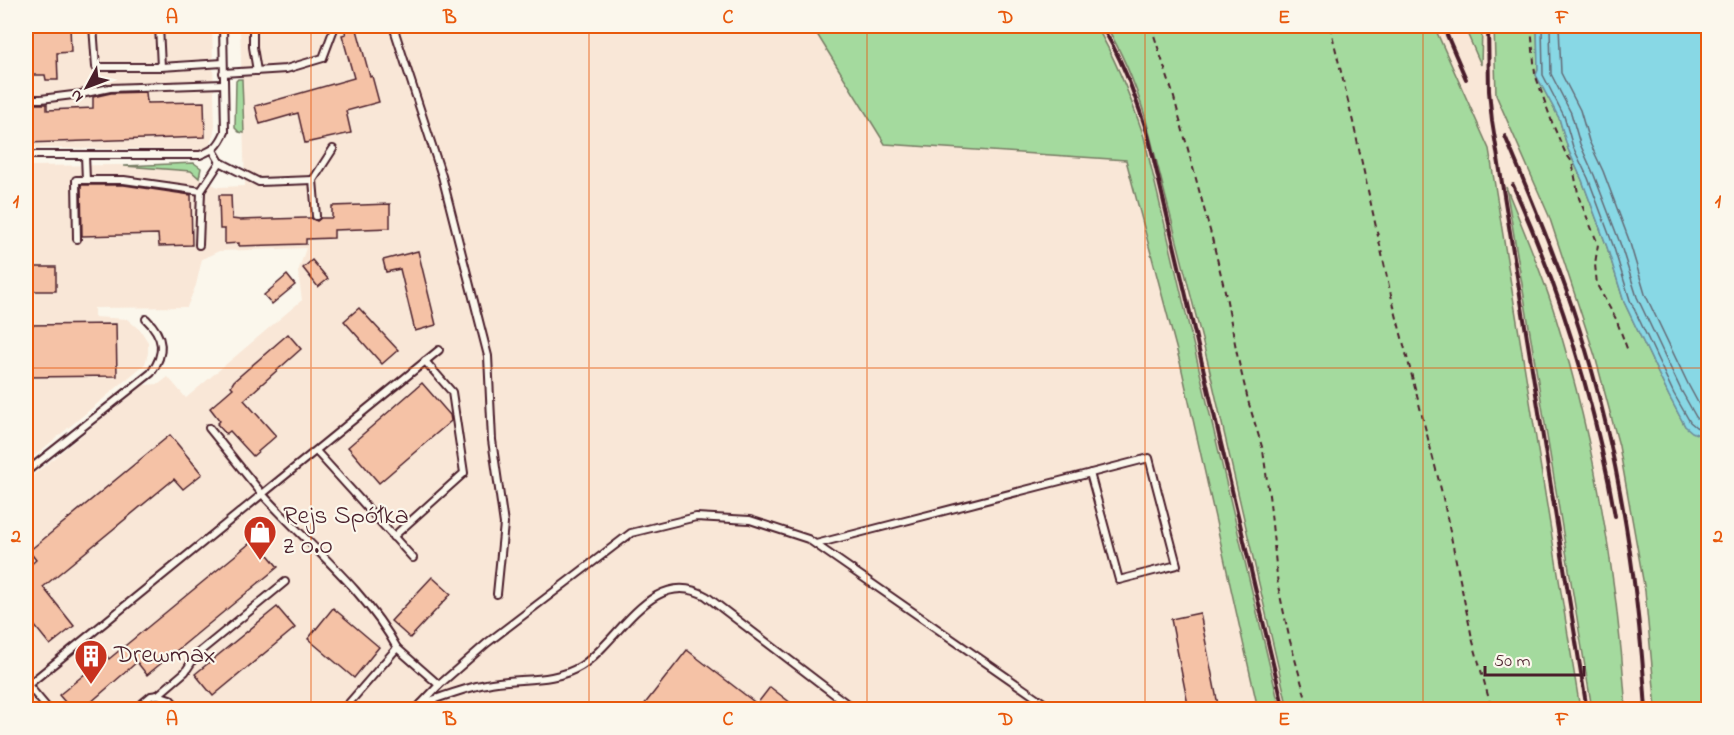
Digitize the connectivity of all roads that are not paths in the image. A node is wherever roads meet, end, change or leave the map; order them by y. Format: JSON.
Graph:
{"nodes":[{"id":1,"x":93,"y":26,"type":"edge"},
{"id":2,"x":159,"y":26,"type":"edge"},
{"id":3,"x":223,"y":26,"type":"edge"},
{"id":4,"x":253,"y":26,"type":"edge"},
{"id":5,"x":335,"y":26,"type":"edge"},
{"id":6,"x":393,"y":26,"type":"edge"},
{"id":7,"x":223,"y":63,"type":"junction"},
{"id":8,"x":161,"y":67,"type":"junction"},
{"id":9,"x":257,"y":71,"type":"junction"},
{"id":10,"x":223,"y":73,"type":"junction"},
{"id":11,"x":223,"y":84,"type":"junction"},
{"id":12,"x":26,"y":99,"type":"edge"},
{"id":13,"x":333,"y":149,"type":"dead end"},
{"id":14,"x":213,"y":150,"type":"junction"},
{"id":15,"x":26,"y":155,"type":"edge"},
{"id":16,"x":85,"y":155,"type":"junction"},
{"id":17,"x":220,"y":162,"type":"junction"},
{"id":18,"x":86,"y":180,"type":"junction"},
{"id":19,"x":313,"y":180,"type":"junction"},
{"id":20,"x":201,"y":191,"type":"junction"},
{"id":21,"x":316,"y":216,"type":"dead end"},
{"id":22,"x":77,"y":239,"type":"dead end"},
{"id":23,"x":199,"y":244,"type":"dead end"},
{"id":24,"x":146,"y":319,"type":"dead end"},
{"id":25,"x":439,"y":350,"type":"dead end"},
{"id":26,"x":425,"y":361,"type":"junction"},
{"id":27,"x":209,"y":428,"type":"dead end"},
{"id":28,"x":316,"y":451,"type":"junction"},
{"id":29,"x":26,"y":472,"type":"edge"},
{"id":30,"x":1090,"y":473,"type":"junction"},
{"id":31,"x":263,"y":494,"type":"junction"},
{"id":32,"x":393,"y":537,"type":"junction"},
{"id":33,"x":816,"y":544,"type":"junction"},
{"id":34,"x":412,"y":558,"type":"dead end"},
{"id":35,"x":285,"y":582,"type":"dead end"},
{"id":36,"x":497,"y":594,"type":"dead end"},
{"id":37,"x":396,"y":648,"type":"junction"},
{"id":38,"x":27,"y":684,"type":"edge"},
{"id":39,"x":439,"y":685,"type":"junction"},
{"id":40,"x":158,"y":695,"type":"junction"},
{"id":41,"x":418,"y":707,"type":"edge"},
{"id":42,"x":50,"y":710,"type":"edge"},
{"id":43,"x":134,"y":710,"type":"edge"},
{"id":44,"x":180,"y":710,"type":"edge"},
{"id":45,"x":343,"y":710,"type":"edge"},
{"id":46,"x":427,"y":710,"type":"edge"},
{"id":47,"x":855,"y":710,"type":"edge"},
{"id":48,"x":1054,"y":710,"type":"edge"}],
"edges":[{"from":1,"to":8,"type":"lane"},
{"from":2,"to":8,"type":"lane"},
{"from":3,"to":7,"type":"lane"},
{"from":4,"to":9,"type":"lane"},
{"from":5,"to":9,"type":"lane"},
{"from":6,"to":36,"type":"lane"},
{"from":7,"to":8,"type":"lane"},
{"from":7,"to":10,"type":"lane"},
{"from":9,"to":10,"type":"lane"},
{"from":10,"to":11,"type":"lane"},
{"from":11,"to":12,"type":"lane"},
{"from":11,"to":14,"type":"lane"},
{"from":13,"to":19,"type":"lane"},
{"from":14,"to":16,"type":"lane"},
{"from":14,"to":17,"type":"lane"},
{"from":15,"to":16,"type":"lane"},
{"from":16,"to":18,"type":"lane"},
{"from":17,"to":19,"type":"lane"},
{"from":17,"to":20,"type":"lane"},
{"from":18,"to":20,"type":"lane"},
{"from":18,"to":22,"type":"lane"},
{"from":19,"to":21,"type":"lane"},
{"from":20,"to":23,"type":"lane"},
{"from":24,"to":29,"type":"lane"},
{"from":25,"to":26,"type":"lane"},
{"from":26,"to":28,"type":"lane"},
{"from":26,"to":32,"type":"lane"},
{"from":27,"to":31,"type":"lane"},
{"from":28,"to":31,"type":"lane"},
{"from":28,"to":32,"type":"lane"},
{"from":30,"to":30,"type":"lane"},
{"from":30,"to":33,"type":"lane"},
{"from":31,"to":37,"type":"lane"},
{"from":31,"to":38,"type":"lane"},
{"from":32,"to":34,"type":"lane"},
{"from":33,"to":39,"type":"lane"},
{"from":33,"to":48,"type":"lane"},
{"from":35,"to":40,"type":"lane"},
{"from":37,"to":39,"type":"lane"},
{"from":37,"to":45,"type":"lane"},
{"from":38,"to":42,"type":"lane"},
{"from":39,"to":41,"type":"lane"},
{"from":40,"to":43,"type":"lane"},
{"from":40,"to":44,"type":"lane"},
{"from":41,"to":46,"type":"lane"},
{"from":41,"to":47,"type":"lane"}]}
